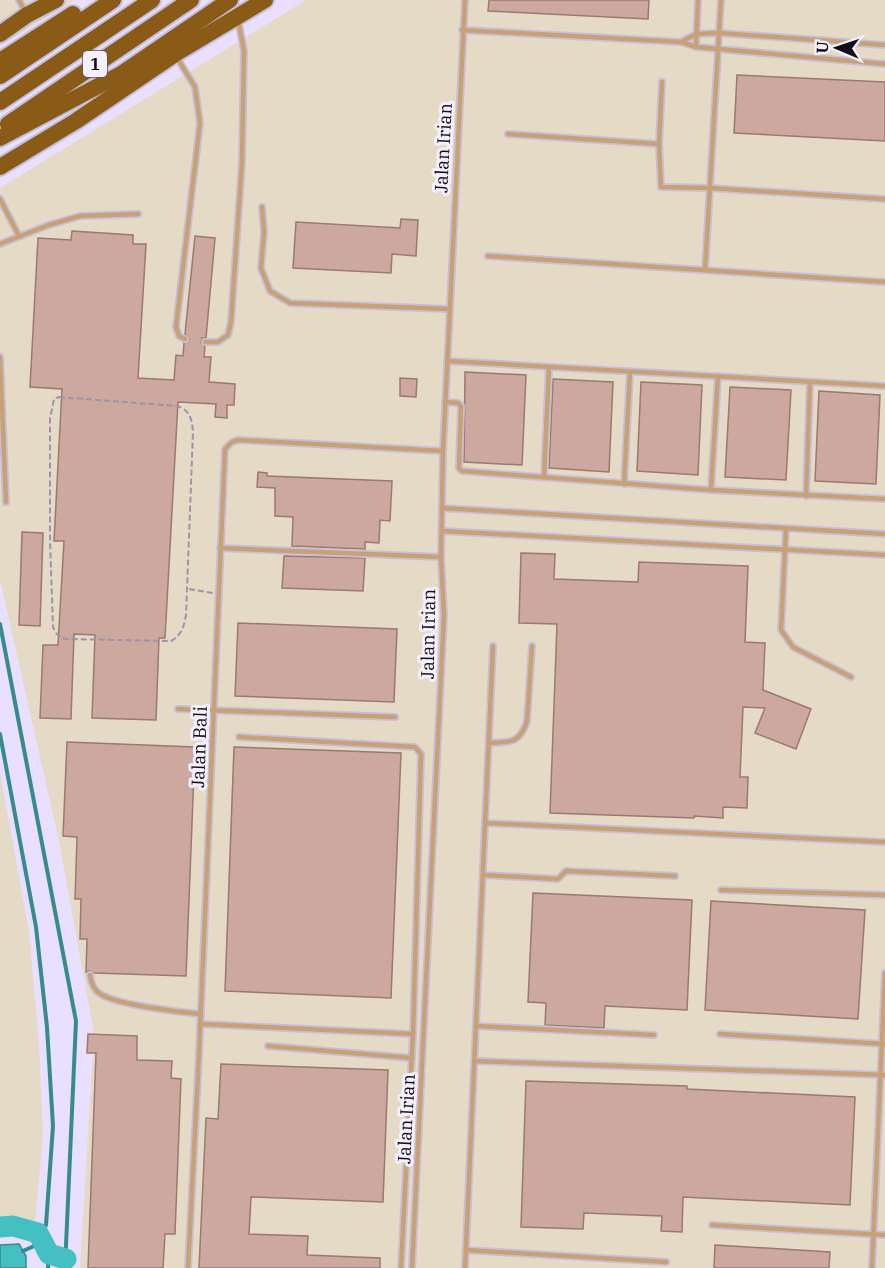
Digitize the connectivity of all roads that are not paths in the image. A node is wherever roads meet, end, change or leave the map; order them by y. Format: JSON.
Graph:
{"nodes":[{"id":1,"x":19,"y":0,"type":"edge"},
{"id":2,"x":56,"y":0,"type":"edge"},
{"id":3,"x":95,"y":0,"type":"edge"},
{"id":4,"x":113,"y":0,"type":"edge"},
{"id":5,"x":152,"y":0,"type":"edge"},
{"id":6,"x":191,"y":0,"type":"edge"},
{"id":7,"x":230,"y":0,"type":"edge"},
{"id":8,"x":265,"y":0,"type":"edge"},
{"id":9,"x":465,"y":0,"type":"edge"},
{"id":10,"x":698,"y":0,"type":"edge"},
{"id":11,"x":721,"y":0,"type":"edge"},
{"id":12,"x":27,"y":15,"type":"junction"},
{"id":13,"x":237,"y":16,"type":"junction"},
{"id":14,"x":462,"y":30,"type":"junction"},
{"id":15,"x":719,"y":33,"type":"junction"},
{"id":16,"x":0,"y":34,"type":"edge"},
{"id":17,"x":696,"y":34,"type":"junction"},
{"id":18,"x":681,"y":42,"type":"junction"},
{"id":19,"x":885,"y":45,"type":"edge"},
{"id":20,"x":696,"y":47,"type":"junction"},
{"id":21,"x":718,"y":49,"type":"junction"},
{"id":22,"x":175,"y":54,"type":"junction"},
{"id":23,"x":0,"y":61,"type":"edge"},
{"id":24,"x":885,"y":64,"type":"edge"},
{"id":25,"x":0,"y":76,"type":"edge"},
{"id":26,"x":662,"y":82,"type":"dead end"},
{"id":27,"x":0,"y":102,"type":"edge"},
{"id":28,"x":0,"y":129,"type":"edge"},
{"id":29,"x":508,"y":134,"type":"dead end"},
{"id":30,"x":0,"y":138,"type":"edge"},
{"id":31,"x":659,"y":144,"type":"junction"},
{"id":32,"x":0,"y":167,"type":"edge"},
{"id":33,"x":710,"y":188,"type":"junction"},
{"id":34,"x":885,"y":199,"type":"edge"},
{"id":35,"x":0,"y":200,"type":"edge"},
{"id":36,"x":262,"y":207,"type":"dead end"},
{"id":37,"x":138,"y":214,"type":"dead end"},
{"id":38,"x":19,"y":236,"type":"junction"},
{"id":39,"x":0,"y":244,"type":"edge"},
{"id":40,"x":488,"y":256,"type":"dead end"},
{"id":41,"x":705,"y":270,"type":"junction"},
{"id":42,"x":885,"y":282,"type":"edge"},
{"id":43,"x":449,"y":309,"type":"junction"},
{"id":44,"x":185,"y":339,"type":"dead end"},
{"id":45,"x":205,"y":342,"type":"dead end"},
{"id":46,"x":0,"y":357,"type":"edge"},
{"id":47,"x":447,"y":361,"type":"junction"},
{"id":48,"x":549,"y":367,"type":"junction"},
{"id":49,"x":630,"y":372,"type":"junction"},
{"id":50,"x":718,"y":376,"type":"junction"},
{"id":51,"x":810,"y":382,"type":"junction"},
{"id":52,"x":885,"y":386,"type":"edge"},
{"id":53,"x":445,"y":402,"type":"junction"},
{"id":54,"x":443,"y":451,"type":"junction"},
{"id":55,"x":544,"y":477,"type":"junction"},
{"id":56,"x":624,"y":484,"type":"junction"},
{"id":57,"x":711,"y":489,"type":"junction"},
{"id":58,"x":806,"y":496,"type":"junction"},
{"id":59,"x":885,"y":499,"type":"edge"},
{"id":60,"x":6,"y":502,"type":"dead end"},
{"id":61,"x":442,"y":508,"type":"junction"},
{"id":62,"x":786,"y":529,"type":"junction"},
{"id":63,"x":442,"y":531,"type":"junction"},
{"id":64,"x":885,"y":534,"type":"edge"},
{"id":65,"x":220,"y":548,"type":"junction"},
{"id":66,"x":785,"y":550,"type":"junction"},
{"id":67,"x":885,"y":555,"type":"edge"},
{"id":68,"x":441,"y":557,"type":"junction"},
{"id":69,"x":493,"y":646,"type":"dead end"},
{"id":70,"x":532,"y":646,"type":"dead end"},
{"id":71,"x":851,"y":677,"type":"dead end"},
{"id":72,"x":178,"y":709,"type":"dead end"},
{"id":73,"x":214,"y":710,"type":"junction"},
{"id":74,"x":395,"y":717,"type":"dead end"},
{"id":75,"x":239,"y":737,"type":"dead end"},
{"id":76,"x":489,"y":743,"type":"junction"},
{"id":77,"x":485,"y":823,"type":"junction"},
{"id":78,"x":885,"y":842,"type":"edge"},
{"id":79,"x":483,"y":875,"type":"junction"},
{"id":80,"x":675,"y":876,"type":"dead end"},
{"id":81,"x":721,"y":890,"type":"dead end"},
{"id":82,"x":885,"y":895,"type":"edge"},
{"id":83,"x":885,"y":972,"type":"edge"},
{"id":84,"x":90,"y":975,"type":"dead end"},
{"id":85,"x":201,"y":1014,"type":"junction"},
{"id":86,"x":201,"y":1024,"type":"junction"},
{"id":87,"x":476,"y":1026,"type":"junction"},
{"id":88,"x":413,"y":1034,"type":"junction"},
{"id":89,"x":720,"y":1034,"type":"dead end"},
{"id":90,"x":654,"y":1035,"type":"dead end"},
{"id":91,"x":883,"y":1044,"type":"edge"},
{"id":92,"x":268,"y":1046,"type":"dead end"},
{"id":93,"x":412,"y":1058,"type":"junction"},
{"id":94,"x":474,"y":1061,"type":"junction"},
{"id":95,"x":883,"y":1075,"type":"edge"},
{"id":96,"x":711,"y":1225,"type":"dead end"},
{"id":97,"x":873,"y":1234,"type":"junction"},
{"id":98,"x":885,"y":1235,"type":"edge"},
{"id":99,"x":466,"y":1250,"type":"junction"},
{"id":100,"x":666,"y":1262,"type":"dead end"},
{"id":101,"x":188,"y":1268,"type":"edge"},
{"id":102,"x":401,"y":1268,"type":"edge"},
{"id":103,"x":412,"y":1268,"type":"edge"},
{"id":104,"x":465,"y":1268,"type":"edge"},
{"id":105,"x":872,"y":1268,"type":"edge"}],
"edges":[{"from":1,"to":12,"type":"lane"},
{"from":2,"to":12,"type":"highway"},
{"from":3,"to":23,"type":"highway"},
{"from":4,"to":25,"type":"highway"},
{"from":5,"to":27,"type":"highway","number":"1"},
{"from":6,"to":28,"type":"highway","number":"1"},
{"from":7,"to":30,"type":"highway"},
{"from":8,"to":13,"type":"highway"},
{"from":9,"to":14,"type":"lane","name":"Jalan Irian"},
{"from":10,"to":17,"type":"lane"},
{"from":11,"to":15,"type":"lane"},
{"from":12,"to":16,"type":"highway"},
{"from":13,"to":22,"type":"highway"},
{"from":13,"to":45,"type":"lane"},
{"from":14,"to":18,"type":"lane"},
{"from":14,"to":43,"type":"lane","name":"Jalan Irian"},
{"from":15,"to":17,"type":"lane"},
{"from":15,"to":19,"type":"lane"},
{"from":15,"to":21,"type":"lane"},
{"from":17,"to":18,"type":"lane"},
{"from":17,"to":20,"type":"lane"},
{"from":18,"to":20,"type":"lane"},
{"from":20,"to":21,"type":"lane"},
{"from":21,"to":24,"type":"lane"},
{"from":21,"to":33,"type":"lane"},
{"from":22,"to":32,"type":"highway"},
{"from":22,"to":44,"type":"lane"},
{"from":26,"to":31,"type":"lane"},
{"from":29,"to":31,"type":"lane"},
{"from":31,"to":33,"type":"lane"},
{"from":33,"to":34,"type":"lane"},
{"from":33,"to":41,"type":"lane"},
{"from":35,"to":38,"type":"lane"},
{"from":36,"to":43,"type":"lane"},
{"from":37,"to":38,"type":"lane"},
{"from":38,"to":39,"type":"lane"},
{"from":40,"to":41,"type":"lane"},
{"from":41,"to":42,"type":"lane"},
{"from":43,"to":47,"type":"lane","name":"Jalan Irian"},
{"from":46,"to":60,"type":"lane"},
{"from":47,"to":48,"type":"lane"},
{"from":47,"to":53,"type":"lane","name":"Jalan Irian"},
{"from":48,"to":49,"type":"lane"},
{"from":48,"to":55,"type":"lane"},
{"from":49,"to":50,"type":"lane"},
{"from":49,"to":56,"type":"lane"},
{"from":50,"to":51,"type":"lane"},
{"from":50,"to":57,"type":"lane"},
{"from":51,"to":52,"type":"lane"},
{"from":51,"to":58,"type":"lane"},
{"from":53,"to":54,"type":"lane","name":"Jalan Irian"},
{"from":53,"to":55,"type":"lane"},
{"from":54,"to":61,"type":"lane","name":"Jalan Irian"},
{"from":54,"to":65,"type":"lane","name":"Jalan Bali"},
{"from":55,"to":56,"type":"lane"},
{"from":56,"to":57,"type":"lane"},
{"from":57,"to":58,"type":"lane"},
{"from":58,"to":59,"type":"lane"},
{"from":61,"to":62,"type":"lane"},
{"from":61,"to":63,"type":"lane","name":"Jalan Irian"},
{"from":62,"to":64,"type":"lane"},
{"from":62,"to":66,"type":"lane"},
{"from":63,"to":66,"type":"lane"},
{"from":63,"to":68,"type":"lane","name":"Jalan Irian"},
{"from":65,"to":68,"type":"lane"},
{"from":65,"to":73,"type":"lane","name":"Jalan Bali"},
{"from":66,"to":67,"type":"lane"},
{"from":66,"to":71,"type":"lane"},
{"from":68,"to":103,"type":"lane","name":"Jalan Irian"},
{"from":69,"to":76,"type":"lane"},
{"from":70,"to":76,"type":"lane"},
{"from":72,"to":73,"type":"lane"},
{"from":73,"to":74,"type":"lane"},
{"from":73,"to":85,"type":"lane","name":"Jalan Bali"},
{"from":75,"to":88,"type":"lane"},
{"from":76,"to":77,"type":"lane"},
{"from":77,"to":78,"type":"lane"},
{"from":77,"to":79,"type":"lane"},
{"from":79,"to":80,"type":"lane"},
{"from":79,"to":87,"type":"lane"},
{"from":81,"to":82,"type":"lane"},
{"from":83,"to":91,"type":"lane"},
{"from":84,"to":85,"type":"lane"},
{"from":85,"to":86,"type":"lane","name":"Jalan Bali"},
{"from":86,"to":88,"type":"lane"},
{"from":86,"to":101,"type":"lane","name":"Jalan Bali"},
{"from":87,"to":90,"type":"lane"},
{"from":87,"to":94,"type":"lane"},
{"from":88,"to":93,"type":"lane"},
{"from":89,"to":91,"type":"lane"},
{"from":91,"to":95,"type":"lane"},
{"from":92,"to":93,"type":"lane"},
{"from":93,"to":102,"type":"lane"},
{"from":94,"to":95,"type":"lane"},
{"from":94,"to":99,"type":"lane"},
{"from":95,"to":97,"type":"lane"},
{"from":96,"to":97,"type":"lane"},
{"from":97,"to":98,"type":"lane"},
{"from":97,"to":105,"type":"lane"},
{"from":99,"to":100,"type":"lane"},
{"from":99,"to":104,"type":"lane"}]}
